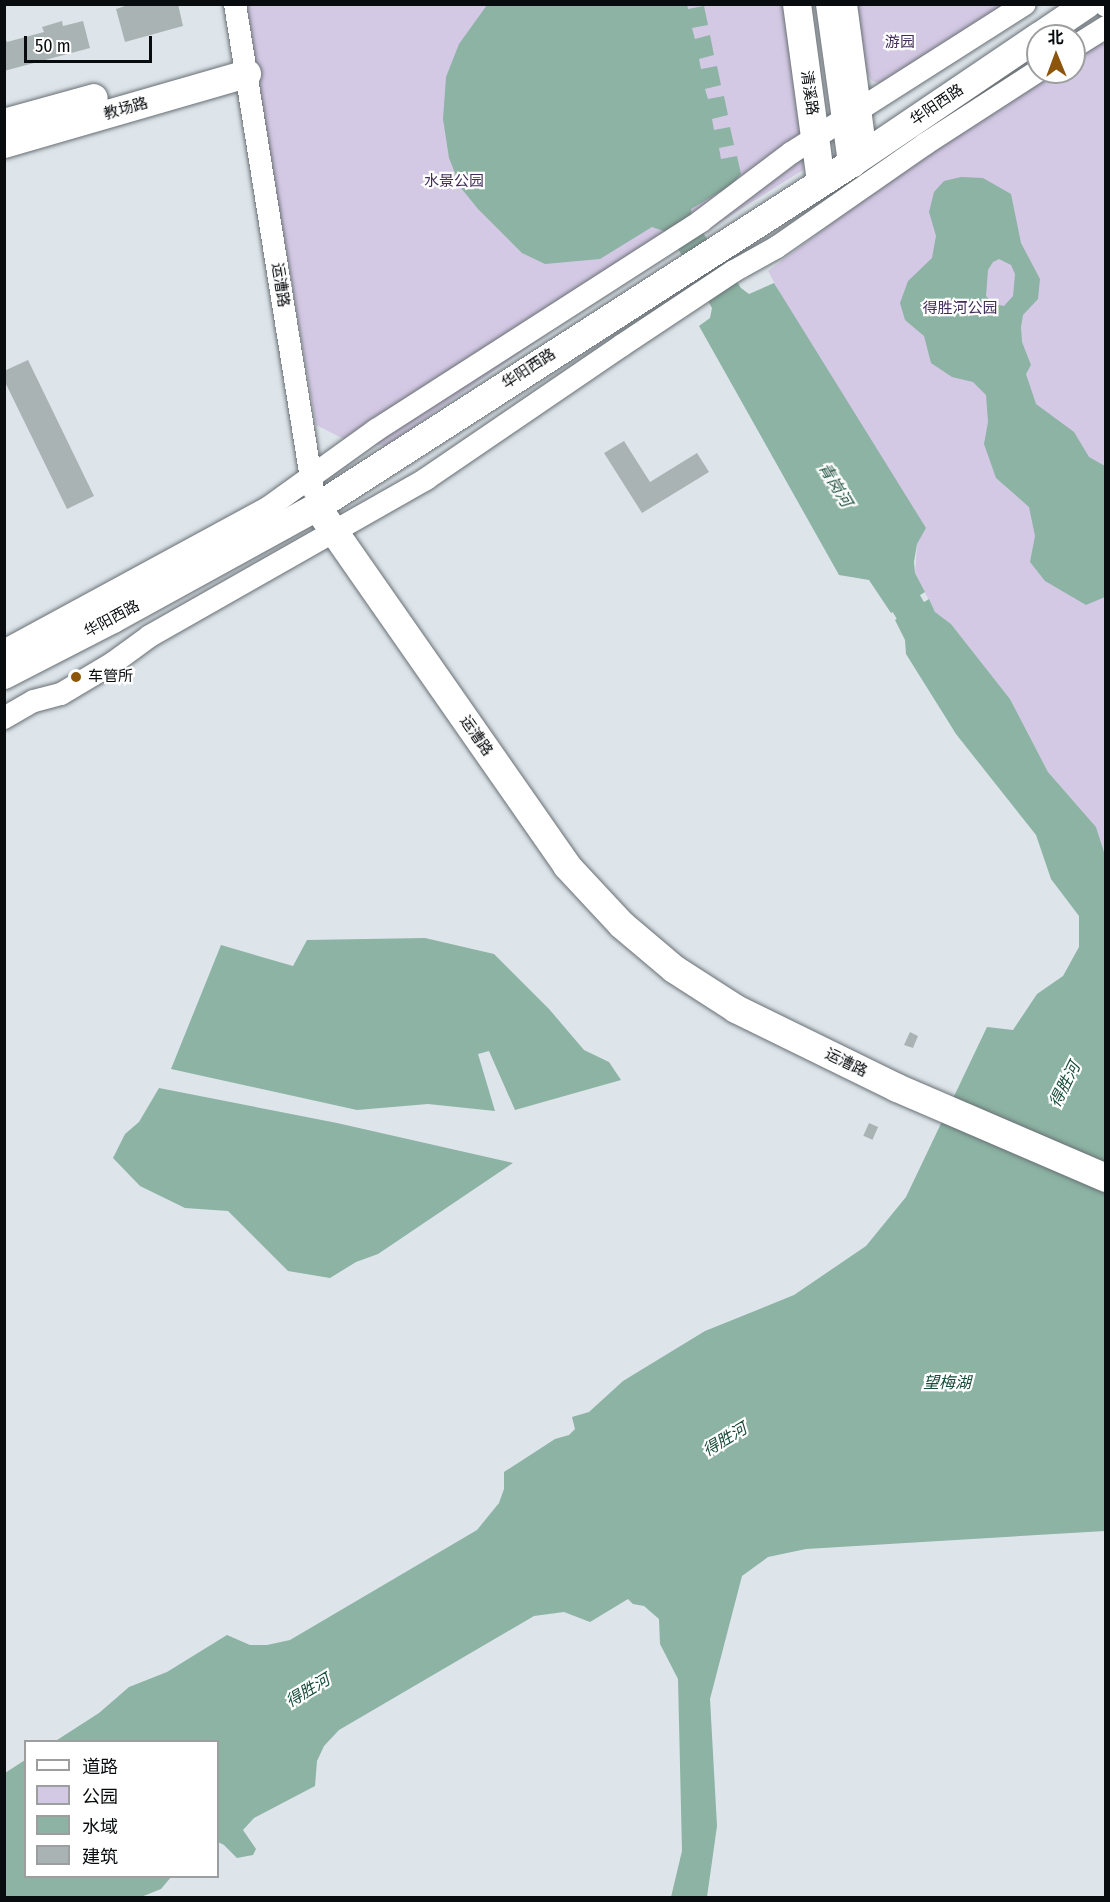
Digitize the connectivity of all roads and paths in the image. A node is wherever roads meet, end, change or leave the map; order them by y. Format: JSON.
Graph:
{"nodes":[{"id":1,"x":235,"y":4,"type":"edge"},
{"id":2,"x":797,"y":4,"type":"edge"},
{"id":3,"x":831,"y":4,"type":"edge"},
{"id":4,"x":846,"y":4,"type":"edge"},
{"id":5,"x":1024,"y":4,"type":"edge"},
{"id":6,"x":1087,"y":4,"type":"edge"},
{"id":7,"x":1058,"y":24,"type":"edge"},
{"id":8,"x":1106,"y":27,"type":"edge"},
{"id":9,"x":1086,"y":40,"type":"edge"},
{"id":10,"x":1026,"y":46,"type":"edge"},
{"id":11,"x":245,"y":65,"type":"junction"},
{"id":12,"x":1026,"y":79,"type":"edge"},
{"id":13,"x":853,"y":113,"type":"junction"},
{"id":14,"x":4,"y":123,"type":"edge"},
{"id":15,"x":815,"y":138,"type":"junction"},
{"id":16,"x":4,"y":144,"type":"edge"},
{"id":17,"x":859,"y":158,"type":"junction"},
{"id":18,"x":821,"y":182,"type":"junction"},
{"id":19,"x":310,"y":477,"type":"junction"},
{"id":20,"x":317,"y":507,"type":"junction"},
{"id":21,"x":4,"y":651,"type":"edge"},
{"id":22,"x":4,"y":675,"type":"edge"},
{"id":23,"x":4,"y":718,"type":"edge"},
{"id":24,"x":1106,"y":1179,"type":"edge"}],
"edges":[{"from":1,"to":11,"type":"street","name":"运漕路"},
{"from":2,"to":15,"type":"main road","name":"清溪路"},
{"from":3,"to":13,"type":"main road"},
{"from":4,"to":13,"type":"street"},
{"from":5,"to":13,"type":"street"},
{"from":6,"to":7,"type":"main road","name":"华阳西路"},
{"from":8,"to":9,"type":"street"},
{"from":10,"to":17,"type":"main road","name":"华阳西路"},
{"from":11,"to":14,"type":"main road","name":"教场路"},
{"from":11,"to":16,"type":"main road","name":"教场路"},
{"from":11,"to":19,"type":"street","name":"运漕路"},
{"from":12,"to":23,"type":"street"},
{"from":13,"to":15,"type":"street"},
{"from":13,"to":17,"type":"main road"},
{"from":15,"to":18,"type":"main road","name":"清溪路"},
{"from":15,"to":19,"type":"street"},
{"from":17,"to":18,"type":"main road","name":"华阳西路"},
{"from":18,"to":20,"type":"main road","name":"华阳西路"},
{"from":19,"to":20,"type":"street","name":"运漕路"},
{"from":19,"to":21,"type":"street"},
{"from":20,"to":22,"type":"main road","name":"华阳西路"},
{"from":20,"to":24,"type":"main road","name":"运漕路"}]}
